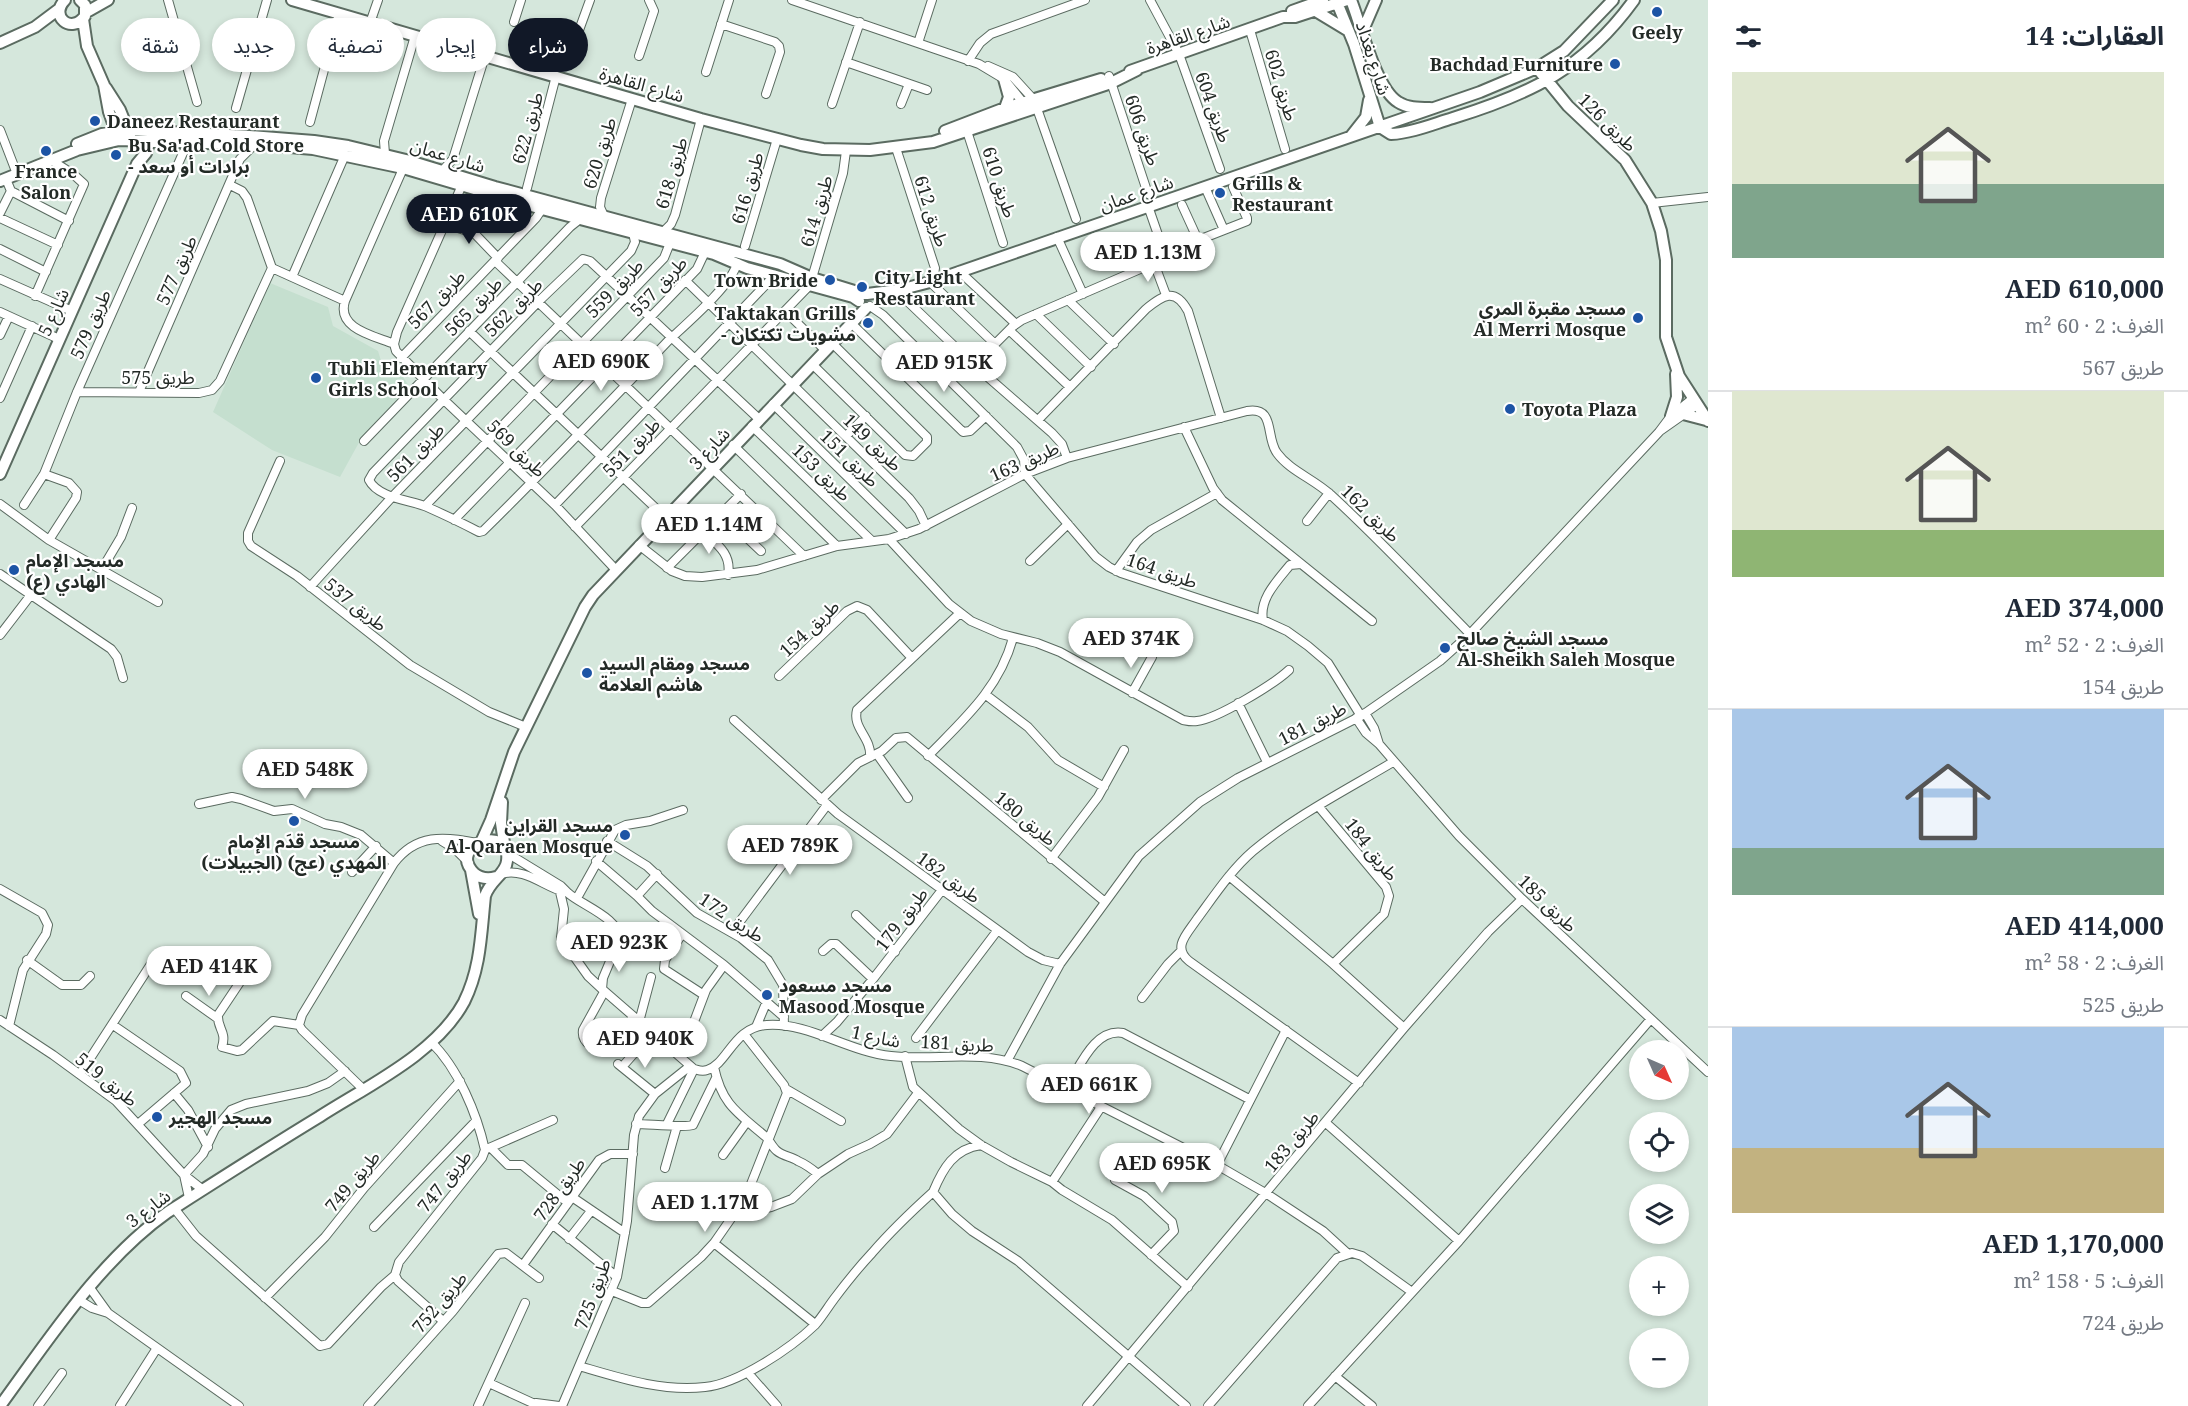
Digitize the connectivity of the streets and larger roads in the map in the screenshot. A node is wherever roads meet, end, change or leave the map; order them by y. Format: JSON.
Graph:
{"nodes":[{"id":1,"x":80,"y":0,"type":"edge"},
{"id":2,"x":108,"y":0,"type":"edge"},
{"id":3,"x":168,"y":0,"type":"edge"},
{"id":4,"x":267,"y":0,"type":"edge"},
{"id":5,"x":292,"y":0,"type":"edge"},
{"id":6,"x":378,"y":0,"type":"edge"},
{"id":7,"x":521,"y":0,"type":"edge"},
{"id":8,"x":590,"y":0,"type":"edge"},
{"id":9,"x":649,"y":0,"type":"edge"},
{"id":10,"x":729,"y":0,"type":"edge"},
{"id":11,"x":792,"y":0,"type":"edge"},
{"id":12,"x":932,"y":0,"type":"edge"},
{"id":13,"x":1085,"y":0,"type":"edge"},
{"id":14,"x":1150,"y":0,"type":"edge"},
{"id":15,"x":1302,"y":0,"type":"edge"},
{"id":16,"x":1323,"y":0,"type":"edge"},
{"id":17,"x":1352,"y":0,"type":"edge"},
{"id":18,"x":1376,"y":0,"type":"edge"},
{"id":19,"x":1613,"y":0,"type":"edge"},
{"id":20,"x":1634,"y":0,"type":"edge"},
{"id":21,"x":1340,"y":1,"type":"edge"},
{"id":22,"x":61,"y":3,"type":"edge"},
{"id":23,"x":1295,"y":9,"type":"junction"},
{"id":24,"x":1314,"y":10,"type":"junction"},
{"id":25,"x":339,"y":14,"type":"junction"},
{"id":26,"x":84,"y":16,"type":"junction"},
{"id":27,"x":1283,"y":17,"type":"junction"},
{"id":28,"x":353,"y":18,"type":"edge"},
{"id":29,"x":372,"y":18,"type":"edge"},
{"id":30,"x":515,"y":18,"type":"edge"},
{"id":31,"x":583,"y":18,"type":"edge"},
{"id":32,"x":860,"y":22,"type":"junction"},
{"id":33,"x":68,"y":23,"type":"junction"},
{"id":34,"x":722,"y":24,"type":"junction"},
{"id":35,"x":35,"y":27,"type":"junction"},
{"id":36,"x":1250,"y":30,"type":"junction"},
{"id":37,"x":1363,"y":30,"type":"junction"},
{"id":38,"x":1349,"y":31,"type":"junction"},
{"id":39,"x":404,"y":33,"type":"edge"},
{"id":40,"x":415,"y":36,"type":"joint"},
{"id":41,"x":0,"y":43,"type":"edge"},
{"id":42,"x":918,"y":43,"type":"junction"},
{"id":43,"x":87,"y":45,"type":"junction"},
{"id":44,"x":1179,"y":54,"type":"junction"},
{"id":45,"x":639,"y":56,"type":"dead end"},
{"id":46,"x":496,"y":59,"type":"edge"},
{"id":47,"x":968,"y":61,"type":"junction"},
{"id":48,"x":846,"y":62,"type":"junction"},
{"id":49,"x":979,"y":64,"type":"junction"},
{"id":50,"x":1536,"y":68,"type":"junction"},
{"id":51,"x":479,"y":72,"type":"edge"},
{"id":52,"x":706,"y":72,"type":"dead end"},
{"id":53,"x":555,"y":76,"type":"junction"},
{"id":54,"x":1004,"y":80,"type":"junction"},
{"id":55,"x":1110,"y":80,"type":"junction"},
{"id":56,"x":1546,"y":82,"type":"junction"},
{"id":57,"x":909,"y":84,"type":"junction"},
{"id":58,"x":104,"y":86,"type":"junction"},
{"id":59,"x":927,"y":90,"type":"dead end"},
{"id":60,"x":766,"y":94,"type":"dead end"},
{"id":61,"x":1370,"y":97,"type":"junction"},
{"id":62,"x":632,"y":99,"type":"junction"},
{"id":63,"x":197,"y":102,"type":"dead end"},
{"id":64,"x":832,"y":104,"type":"dead end"},
{"id":65,"x":901,"y":104,"type":"dead end"},
{"id":66,"x":1031,"y":105,"type":"junction"},
{"id":67,"x":236,"y":108,"type":"dead end"},
{"id":68,"x":1005,"y":108,"type":"junction"},
{"id":69,"x":1436,"y":108,"type":"junction"},
{"id":70,"x":701,"y":119,"type":"junction"},
{"id":71,"x":310,"y":122,"type":"dead end"},
{"id":72,"x":1380,"y":127,"type":"junction"},
{"id":73,"x":0,"y":130,"type":"edge"},
{"id":74,"x":967,"y":131,"type":"junction"},
{"id":75,"x":117,"y":135,"type":"junction"},
{"id":76,"x":134,"y":135,"type":"junction"},
{"id":77,"x":151,"y":136,"type":"junction"},
{"id":78,"x":1348,"y":138,"type":"junction"},
{"id":79,"x":777,"y":139,"type":"junction"},
{"id":80,"x":179,"y":142,"type":"junction"},
{"id":81,"x":191,"y":142,"type":"junction"},
{"id":82,"x":236,"y":144,"type":"junction"},
{"id":83,"x":918,"y":144,"type":"junction"},
{"id":84,"x":254,"y":145,"type":"junction"},
{"id":85,"x":896,"y":148,"type":"junction"},
{"id":86,"x":1286,"y":149,"type":"dead end"},
{"id":87,"x":846,"y":151,"type":"junction"},
{"id":88,"x":183,"y":153,"type":"junction"},
{"id":89,"x":385,"y":154,"type":"junction"},
{"id":90,"x":345,"y":155,"type":"junction"},
{"id":91,"x":240,"y":159,"type":"junction"},
{"id":92,"x":51,"y":160,"type":"junction"},
{"id":93,"x":137,"y":164,"type":"junction"},
{"id":94,"x":405,"y":164,"type":"junction"},
{"id":95,"x":1220,"y":169,"type":"dead end"},
{"id":96,"x":443,"y":170,"type":"junction"},
{"id":97,"x":17,"y":174,"type":"junction"},
{"id":98,"x":3,"y":180,"type":"edge"},
{"id":99,"x":230,"y":185,"type":"junction"},
{"id":100,"x":462,"y":185,"type":"junction"},
{"id":101,"x":1205,"y":187,"type":"junction"},
{"id":102,"x":526,"y":188,"type":"dead end"},
{"id":103,"x":1233,"y":188,"type":"dead end"},
{"id":104,"x":11,"y":191,"type":"junction"},
{"id":105,"x":1148,"y":194,"type":"dead end"},
{"id":106,"x":1708,"y":197,"type":"edge"},
{"id":107,"x":1652,"y":203,"type":"junction"},
{"id":108,"x":1182,"y":205,"type":"dead end"},
{"id":109,"x":1148,"y":206,"type":"junction"},
{"id":110,"x":542,"y":209,"type":"junction"},
{"id":111,"x":0,"y":213,"type":"edge"},
{"id":112,"x":604,"y":216,"type":"junction"},
{"id":113,"x":0,"y":218,"type":"edge"},
{"id":114,"x":580,"y":219,"type":"junction"},
{"id":115,"x":1076,"y":219,"type":"dead end"},
{"id":116,"x":69,"y":221,"type":"junction"},
{"id":117,"x":445,"y":224,"type":"junction"},
{"id":118,"x":1224,"y":230,"type":"junction"},
{"id":119,"x":663,"y":232,"type":"junction"},
{"id":120,"x":633,"y":233,"type":"junction"},
{"id":121,"x":1057,"y":237,"type":"junction"},
{"id":122,"x":1198,"y":240,"type":"junction"},
{"id":123,"x":670,"y":243,"type":"junction"},
{"id":124,"x":1003,"y":243,"type":"dead end"},
{"id":125,"x":58,"y":245,"type":"junction"},
{"id":126,"x":746,"y":246,"type":"dead end"},
{"id":127,"x":0,"y":249,"type":"edge"},
{"id":128,"x":705,"y":252,"type":"junction"},
{"id":129,"x":1165,"y":255,"type":"junction"},
{"id":130,"x":496,"y":259,"type":"junction"},
{"id":131,"x":579,"y":262,"type":"joint"},
{"id":132,"x":737,"y":263,"type":"junction"},
{"id":133,"x":1154,"y":263,"type":"junction"},
{"id":134,"x":272,"y":268,"type":"junction"},
{"id":135,"x":959,"y":271,"type":"junction"},
{"id":136,"x":46,"y":272,"type":"junction"},
{"id":137,"x":775,"y":275,"type":"junction"},
{"id":138,"x":607,"y":276,"type":"junction"},
{"id":139,"x":292,"y":277,"type":"junction"},
{"id":140,"x":0,"y":279,"type":"edge"},
{"id":141,"x":686,"y":280,"type":"junction"},
{"id":142,"x":806,"y":280,"type":"junction"},
{"id":143,"x":517,"y":282,"type":"junction"},
{"id":144,"x":930,"y":282,"type":"junction"},
{"id":145,"x":891,"y":291,"type":"junction"},
{"id":146,"x":1083,"y":294,"type":"junction"},
{"id":147,"x":628,"y":295,"type":"junction"},
{"id":148,"x":1166,"y":295,"type":"junction"},
{"id":149,"x":35,"y":296,"type":"junction"},
{"id":150,"x":1068,"y":300,"type":"junction"},
{"id":151,"x":345,"y":301,"type":"junction"},
{"id":152,"x":865,"y":301,"type":"junction"},
{"id":153,"x":538,"y":302,"type":"junction"},
{"id":154,"x":708,"y":302,"type":"junction"},
{"id":155,"x":72,"y":311,"type":"junction"},
{"id":156,"x":0,"y":312,"type":"edge"},
{"id":157,"x":786,"y":312,"type":"junction"},
{"id":158,"x":1036,"y":314,"type":"junction"},
{"id":159,"x":9,"y":316,"type":"junction"},
{"id":160,"x":651,"y":316,"type":"junction"},
{"id":161,"x":560,"y":322,"type":"junction"},
{"id":162,"x":729,"y":322,"type":"junction"},
{"id":163,"x":851,"y":323,"type":"junction"},
{"id":164,"x":1016,"y":324,"type":"junction"},
{"id":165,"x":32,"y":326,"type":"junction"},
{"id":166,"x":1009,"y":330,"type":"junction"},
{"id":167,"x":469,"y":331,"type":"junction"},
{"id":168,"x":0,"y":335,"type":"edge"},
{"id":169,"x":673,"y":337,"type":"junction"},
{"id":170,"x":59,"y":339,"type":"junction"},
{"id":171,"x":582,"y":343,"type":"junction"},
{"id":172,"x":394,"y":344,"type":"junction"},
{"id":173,"x":995,"y":344,"type":"junction"},
{"id":174,"x":1114,"y":344,"type":"junction"},
{"id":175,"x":753,"y":345,"type":"junction"},
{"id":176,"x":829,"y":346,"type":"junction"},
{"id":177,"x":490,"y":352,"type":"junction"},
{"id":178,"x":401,"y":357,"type":"junction"},
{"id":179,"x":966,"y":357,"type":"junction"},
{"id":180,"x":695,"y":358,"type":"junction"},
{"id":181,"x":605,"y":364,"type":"junction"},
{"id":182,"x":812,"y":364,"type":"junction"},
{"id":183,"x":974,"y":365,"type":"junction"},
{"id":184,"x":1091,"y":367,"type":"junction"},
{"id":185,"x":1675,"y":368,"type":"junction"},
{"id":186,"x":512,"y":372,"type":"junction"},
{"id":187,"x":946,"y":377,"type":"junction"},
{"id":188,"x":718,"y":379,"type":"junction"},
{"id":189,"x":423,"y":380,"type":"junction"},
{"id":190,"x":793,"y":384,"type":"junction"},
{"id":191,"x":626,"y":385,"type":"junction"},
{"id":192,"x":1070,"y":387,"type":"junction"},
{"id":193,"x":77,"y":392,"type":"junction"},
{"id":194,"x":139,"y":392,"type":"junction"},
{"id":195,"x":534,"y":393,"type":"junction"},
{"id":196,"x":0,"y":398,"type":"edge"},
{"id":197,"x":443,"y":399,"type":"junction"},
{"id":198,"x":773,"y":404,"type":"junction"},
{"id":199,"x":1699,"y":405,"type":"edge"},
{"id":200,"x":649,"y":406,"type":"junction"},
{"id":201,"x":1261,"y":412,"type":"joint"},
{"id":202,"x":1683,"y":414,"type":"junction"},
{"id":203,"x":557,"y":415,"type":"junction"},
{"id":204,"x":866,"y":416,"type":"junction"},
{"id":205,"x":986,"y":416,"type":"junction"},
{"id":206,"x":1671,"y":416,"type":"junction"},
{"id":207,"x":1221,"y":418,"type":"junction"},
{"id":208,"x":466,"y":420,"type":"junction"},
{"id":209,"x":1038,"y":420,"type":"junction"},
{"id":210,"x":1708,"y":421,"type":"edge"},
{"id":211,"x":756,"y":422,"type":"junction"},
{"id":212,"x":671,"y":427,"type":"junction"},
{"id":213,"x":1184,"y":428,"type":"junction"},
{"id":214,"x":1659,"y":432,"type":"junction"},
{"id":215,"x":578,"y":434,"type":"junction"},
{"id":216,"x":846,"y":436,"type":"junction"},
{"id":217,"x":364,"y":441,"type":"dead end"},
{"id":218,"x":488,"y":441,"type":"junction"},
{"id":219,"x":734,"y":446,"type":"junction"},
{"id":220,"x":601,"y":456,"type":"junction"},
{"id":221,"x":1067,"y":458,"type":"junction"},
{"id":222,"x":280,"y":461,"type":"dead end"},
{"id":223,"x":510,"y":461,"type":"junction"},
{"id":224,"x":713,"y":467,"type":"junction"},
{"id":225,"x":0,"y":474,"type":"edge"},
{"id":226,"x":44,"y":474,"type":"junction"},
{"id":227,"x":1025,"y":474,"type":"junction"},
{"id":228,"x":623,"y":477,"type":"junction"},
{"id":229,"x":532,"y":483,"type":"junction"},
{"id":230,"x":1217,"y":493,"type":"junction"},
{"id":231,"x":1329,"y":493,"type":"junction"},
{"id":232,"x":741,"y":494,"type":"junction"},
{"id":233,"x":392,"y":497,"type":"junction"},
{"id":234,"x":0,"y":504,"type":"edge"},
{"id":235,"x":24,"y":505,"type":"dead end"},
{"id":236,"x":555,"y":505,"type":"junction"},
{"id":237,"x":425,"y":506,"type":"junction"},
{"id":238,"x":132,"y":508,"type":"dead end"},
{"id":239,"x":721,"y":513,"type":"junction"},
{"id":240,"x":665,"y":518,"type":"junction"},
{"id":241,"x":454,"y":520,"type":"junction"},
{"id":242,"x":1307,"y":521,"type":"dead end"},
{"id":243,"x":1068,"y":524,"type":"junction"},
{"id":244,"x":927,"y":526,"type":"junction"},
{"id":245,"x":575,"y":527,"type":"junction"},
{"id":246,"x":703,"y":531,"type":"junction"},
{"id":247,"x":906,"y":534,"type":"junction"},
{"id":248,"x":889,"y":539,"type":"junction"},
{"id":249,"x":49,"y":540,"type":"junction"},
{"id":250,"x":872,"y":541,"type":"junction"},
{"id":251,"x":639,"y":545,"type":"junction"},
{"id":252,"x":837,"y":546,"type":"junction"},
{"id":253,"x":761,"y":551,"type":"dead end"},
{"id":254,"x":804,"y":556,"type":"junction"},
{"id":255,"x":1029,"y":561,"type":"dead end"},
{"id":256,"x":1301,"y":564,"type":"junction"},
{"id":257,"x":667,"y":568,"type":"junction"},
{"id":258,"x":102,"y":569,"type":"junction"},
{"id":259,"x":616,"y":570,"type":"junction"},
{"id":260,"x":1116,"y":571,"type":"junction"},
{"id":261,"x":0,"y":574,"type":"edge"},
{"id":262,"x":728,"y":575,"type":"junction"},
{"id":263,"x":310,"y":587,"type":"junction"},
{"id":264,"x":30,"y":596,"type":"junction"},
{"id":265,"x":158,"y":602,"type":"dead end"},
{"id":266,"x":960,"y":613,"type":"junction"},
{"id":267,"x":1263,"y":620,"type":"junction"},
{"id":268,"x":1372,"y":621,"type":"dead end"},
{"id":269,"x":1470,"y":634,"type":"junction"},
{"id":270,"x":0,"y":635,"type":"edge"},
{"id":271,"x":1013,"y":638,"type":"junction"},
{"id":272,"x":1147,"y":643,"type":"dead end"},
{"id":273,"x":912,"y":658,"type":"junction"},
{"id":274,"x":1289,"y":670,"type":"dead end"},
{"id":275,"x":779,"y":676,"type":"dead end"},
{"id":276,"x":123,"y":678,"type":"dead end"},
{"id":277,"x":1132,"y":693,"type":"junction"},
{"id":278,"x":986,"y":695,"type":"junction"},
{"id":279,"x":1238,"y":703,"type":"junction"},
{"id":280,"x":1361,"y":715,"type":"junction"},
{"id":281,"x":735,"y":720,"type":"dead end"},
{"id":282,"x":526,"y":727,"type":"junction"},
{"id":283,"x":1124,"y":750,"type":"dead end"},
{"id":284,"x":874,"y":755,"type":"junction"},
{"id":285,"x":928,"y":756,"type":"junction"},
{"id":286,"x":1267,"y":762,"type":"junction"},
{"id":287,"x":1393,"y":762,"type":"junction"},
{"id":288,"x":505,"y":778,"type":"junction"},
{"id":289,"x":1104,"y":787,"type":"junction"},
{"id":290,"x":908,"y":798,"type":"dead end"},
{"id":291,"x":824,"y":802,"type":"junction"},
{"id":292,"x":199,"y":804,"type":"dead end"},
{"id":293,"x":1319,"y":807,"type":"junction"},
{"id":294,"x":683,"y":810,"type":"dead end"},
{"id":295,"x":437,"y":840,"type":"junction"},
{"id":296,"x":607,"y":841,"type":"junction"},
{"id":297,"x":479,"y":842,"type":"junction"},
{"id":298,"x":376,"y":846,"type":"junction"},
{"id":299,"x":506,"y":851,"type":"junction"},
{"id":300,"x":1051,"y":859,"type":"junction"},
{"id":301,"x":596,"y":861,"type":"junction"},
{"id":302,"x":394,"y":863,"type":"junction"},
{"id":303,"x":470,"y":866,"type":"junction"},
{"id":304,"x":352,"y":872,"type":"dead end"},
{"id":305,"x":657,"y":874,"type":"junction"},
{"id":306,"x":499,"y":875,"type":"junction"},
{"id":307,"x":1229,"y":876,"type":"junction"},
{"id":308,"x":0,"y":889,"type":"edge"},
{"id":309,"x":942,"y":890,"type":"junction"},
{"id":310,"x":564,"y":892,"type":"junction"},
{"id":311,"x":637,"y":896,"type":"junction"},
{"id":312,"x":577,"y":898,"type":"junction"},
{"id":313,"x":1522,"y":899,"type":"junction"},
{"id":314,"x":1105,"y":902,"type":"junction"},
{"id":315,"x":856,"y":915,"type":"dead end"},
{"id":316,"x":997,"y":931,"type":"junction"},
{"id":317,"x":481,"y":932,"type":"junction"},
{"id":318,"x":732,"y":932,"type":"junction"},
{"id":319,"x":682,"y":934,"type":"junction"},
{"id":320,"x":823,"y":951,"type":"dead end"},
{"id":321,"x":1181,"y":951,"type":"junction"},
{"id":322,"x":217,"y":952,"type":"dead end"},
{"id":323,"x":895,"y":952,"type":"junction"},
{"id":324,"x":27,"y":960,"type":"junction"},
{"id":325,"x":153,"y":961,"type":"dead end"},
{"id":326,"x":1060,"y":964,"type":"junction"},
{"id":327,"x":1333,"y":964,"type":"junction"},
{"id":328,"x":724,"y":965,"type":"junction"},
{"id":329,"x":90,"y":976,"type":"dead end"},
{"id":330,"x":651,"y":977,"type":"dead end"},
{"id":331,"x":873,"y":979,"type":"junction"},
{"id":332,"x":603,"y":991,"type":"junction"},
{"id":333,"x":704,"y":995,"type":"junction"},
{"id":334,"x":186,"y":996,"type":"dead end"},
{"id":335,"x":1142,"y":998,"type":"dead end"},
{"id":336,"x":766,"y":1001,"type":"junction"},
{"id":337,"x":784,"y":1017,"type":"junction"},
{"id":338,"x":217,"y":1018,"type":"junction"},
{"id":339,"x":636,"y":1019,"type":"junction"},
{"id":340,"x":0,"y":1020,"type":"edge"},
{"id":341,"x":1650,"y":1020,"type":"junction"},
{"id":342,"x":837,"y":1022,"type":"junction"},
{"id":343,"x":113,"y":1025,"type":"junction"},
{"id":344,"x":299,"y":1025,"type":"junction"},
{"id":345,"x":9,"y":1026,"type":"junction"},
{"id":346,"x":756,"y":1026,"type":"junction"},
{"id":347,"x":784,"y":1026,"type":"junction"},
{"id":348,"x":1404,"y":1028,"type":"junction"},
{"id":349,"x":1287,"y":1030,"type":"junction"},
{"id":350,"x":652,"y":1033,"type":"junction"},
{"id":351,"x":744,"y":1034,"type":"junction"},
{"id":352,"x":822,"y":1036,"type":"junction"},
{"id":353,"x":916,"y":1038,"type":"dead end"},
{"id":354,"x":431,"y":1042,"type":"junction"},
{"id":355,"x":838,"y":1042,"type":"junction"},
{"id":356,"x":679,"y":1056,"type":"junction"},
{"id":357,"x":905,"y":1056,"type":"junction"},
{"id":358,"x":1007,"y":1061,"type":"junction"},
{"id":359,"x":692,"y":1067,"type":"junction"},
{"id":360,"x":714,"y":1067,"type":"junction"},
{"id":361,"x":345,"y":1071,"type":"junction"},
{"id":362,"x":1708,"y":1072,"type":"edge"},
{"id":363,"x":80,"y":1074,"type":"junction"},
{"id":364,"x":716,"y":1078,"type":"junction"},
{"id":365,"x":460,"y":1081,"type":"junction"},
{"id":366,"x":1359,"y":1083,"type":"junction"},
{"id":367,"x":1066,"y":1088,"type":"junction"},
{"id":368,"x":363,"y":1089,"type":"junction"},
{"id":369,"x":786,"y":1089,"type":"junction"},
{"id":370,"x":174,"y":1093,"type":"junction"},
{"id":371,"x":918,"y":1093,"type":"junction"},
{"id":372,"x":655,"y":1094,"type":"junction"},
{"id":373,"x":1249,"y":1100,"type":"junction"},
{"id":374,"x":1101,"y":1107,"type":"junction"},
{"id":375,"x":553,"y":1120,"type":"dead end"},
{"id":376,"x":476,"y":1121,"type":"junction"},
{"id":377,"x":841,"y":1121,"type":"dead end"},
{"id":378,"x":747,"y":1123,"type":"junction"},
{"id":379,"x":1326,"y":1123,"type":"junction"},
{"id":380,"x":138,"y":1124,"type":"junction"},
{"id":381,"x":636,"y":1124,"type":"junction"},
{"id":382,"x":668,"y":1124,"type":"junction"},
{"id":383,"x":677,"y":1126,"type":"junction"},
{"id":384,"x":768,"y":1138,"type":"junction"},
{"id":385,"x":981,"y":1145,"type":"junction"},
{"id":386,"x":208,"y":1147,"type":"junction"},
{"id":387,"x":488,"y":1149,"type":"junction"},
{"id":388,"x":633,"y":1154,"type":"junction"},
{"id":389,"x":723,"y":1155,"type":"dead end"},
{"id":390,"x":1217,"y":1165,"type":"junction"},
{"id":391,"x":665,"y":1168,"type":"dead end"},
{"id":392,"x":818,"y":1174,"type":"junction"},
{"id":393,"x":184,"y":1175,"type":"junction"},
{"id":394,"x":1115,"y":1180,"type":"dead end"},
{"id":395,"x":1052,"y":1182,"type":"junction"},
{"id":396,"x":203,"y":1190,"type":"junction"},
{"id":397,"x":933,"y":1192,"type":"junction"},
{"id":398,"x":1267,"y":1194,"type":"junction"},
{"id":399,"x":189,"y":1198,"type":"junction"},
{"id":400,"x":570,"y":1200,"type":"junction"},
{"id":401,"x":705,"y":1200,"type":"dead end"},
{"id":402,"x":174,"y":1208,"type":"junction"},
{"id":403,"x":591,"y":1211,"type":"junction"},
{"id":404,"x":734,"y":1215,"type":"junction"},
{"id":405,"x":552,"y":1224,"type":"junction"},
{"id":406,"x":374,"y":1227,"type":"dead end"},
{"id":407,"x":625,"y":1233,"type":"junction"},
{"id":408,"x":569,"y":1239,"type":"junction"},
{"id":409,"x":1459,"y":1241,"type":"junction"},
{"id":410,"x":714,"y":1243,"type":"junction"},
{"id":411,"x":1347,"y":1253,"type":"junction"},
{"id":412,"x":1151,"y":1255,"type":"junction"},
{"id":413,"x":523,"y":1266,"type":"junction"},
{"id":414,"x":395,"y":1275,"type":"junction"},
{"id":415,"x":617,"y":1276,"type":"junction"},
{"id":416,"x":540,"y":1278,"type":"dead end"},
{"id":417,"x":1188,"y":1287,"type":"junction"},
{"id":418,"x":90,"y":1288,"type":"junction"},
{"id":419,"x":612,"y":1291,"type":"junction"},
{"id":420,"x":1412,"y":1292,"type":"junction"},
{"id":421,"x":265,"y":1298,"type":"junction"},
{"id":422,"x":79,"y":1300,"type":"junction"},
{"id":423,"x":525,"y":1303,"type":"dead end"},
{"id":424,"x":108,"y":1313,"type":"junction"},
{"id":425,"x":444,"y":1321,"type":"junction"},
{"id":426,"x":815,"y":1324,"type":"junction"},
{"id":427,"x":157,"y":1348,"type":"junction"},
{"id":428,"x":1130,"y":1356,"type":"junction"},
{"id":429,"x":579,"y":1366,"type":"junction"},
{"id":430,"x":748,"y":1372,"type":"junction"},
{"id":431,"x":62,"y":1373,"type":"dead end"},
{"id":432,"x":1335,"y":1376,"type":"junction"},
{"id":433,"x":489,"y":1383,"type":"junction"},
{"id":434,"x":230,"y":1403,"type":"edge"},
{"id":435,"x":5,"y":1404,"type":"edge"},
{"id":436,"x":537,"y":1405,"type":"edge"},
{"id":437,"x":38,"y":1406,"type":"edge"},
{"id":438,"x":120,"y":1406,"type":"edge"},
{"id":439,"x":240,"y":1406,"type":"edge"},
{"id":440,"x":368,"y":1406,"type":"edge"},
{"id":441,"x":478,"y":1406,"type":"edge"},
{"id":442,"x":560,"y":1406,"type":"edge"},
{"id":443,"x":777,"y":1406,"type":"edge"},
{"id":444,"x":1087,"y":1406,"type":"edge"},
{"id":445,"x":1186,"y":1406,"type":"edge"},
{"id":446,"x":1208,"y":1406,"type":"edge"},
{"id":447,"x":1308,"y":1406,"type":"edge"},
{"id":448,"x":1372,"y":1406,"type":"edge"}],
"edges":[{"from":1,"to":26,"type":"street"},
{"from":2,"to":26,"type":"street"},
{"from":3,"to":63,"type":"street"},
{"from":4,"to":67,"type":"street"},
{"from":5,"to":25,"type":"street","name":"شارع القاهرة"},
{"from":6,"to":29,"type":"street"},
{"from":7,"to":30,"type":"street"},
{"from":8,"to":31,"type":"street"},
{"from":9,"to":45,"type":"street"},
{"from":10,"to":34,"type":"street"},
{"from":11,"to":32,"type":"street"},
{"from":12,"to":42,"type":"street"},
{"from":13,"to":47,"type":"street"},
{"from":14,"to":44,"type":"street","name":"طريق 604"},
{"from":15,"to":23,"type":"street"},
{"from":16,"to":23,"type":"street"},
{"from":17,"to":37,"type":"street","name":"شارع بغداد"},
{"from":18,"to":37,"type":"street"},
{"from":19,"to":50,"type":"street","name":"شارع عمان"},
{"from":20,"to":56,"type":"street","name":"شارع عمان"},
{"from":21,"to":24,"type":"street"},
{"from":21,"to":38,"type":"street","name":"شارع بغداد"},
{"from":22,"to":33,"type":"street"},
{"from":22,"to":35,"type":"street"},
{"from":23,"to":27,"type":"street"},
{"from":24,"to":27,"type":"street"},
{"from":24,"to":38,"type":"street"},
{"from":25,"to":28,"type":"street","name":"شارع القاهرة"},
{"from":25,"to":71,"type":"street"},
{"from":26,"to":33,"type":"street"},
{"from":26,"to":43,"type":"street"},
{"from":27,"to":36,"type":"street","name":"شارع القاهرة"},
{"from":32,"to":42,"type":"street"},
{"from":32,"to":48,"type":"street"},
{"from":33,"to":35,"type":"street"},
{"from":33,"to":43,"type":"street"},
{"from":34,"to":52,"type":"street"},
{"from":34,"to":60,"type":"street"},
{"from":35,"to":41,"type":"street"},
{"from":36,"to":44,"type":"street","name":"شارع القاهرة"},
{"from":36,"to":86,"type":"street","name":"طريق 602"},
{"from":37,"to":69,"type":"street","name":"شارع بغداد"},
{"from":38,"to":61,"type":"street","name":"شارع بغداد"},
{"from":39,"to":40,"type":"street","name":"شارع القاهرة"},
{"from":40,"to":89,"type":"street"},
{"from":42,"to":47,"type":"street"},
{"from":43,"to":58,"type":"street"},
{"from":44,"to":55,"type":"street","name":"شارع القاهرة"},
{"from":44,"to":95,"type":"street","name":"طريق 604"},
{"from":46,"to":53,"type":"street","name":"شارع القاهرة"},
{"from":47,"to":49,"type":"street"},
{"from":48,"to":57,"type":"street"},
{"from":48,"to":64,"type":"street"},
{"from":49,"to":54,"type":"street"},
{"from":49,"to":66,"type":"street"},
{"from":50,"to":56,"type":"street","name":"طريق 126"},
{"from":50,"to":69,"type":"street","name":"شارع عمان"},
{"from":51,"to":96,"type":"street"},
{"from":53,"to":62,"type":"street","name":"شارع القاهرة"},
{"from":53,"to":102,"type":"street","name":"طريق 622"},
{"from":54,"to":66,"type":"street"},
{"from":54,"to":68,"type":"street"},
{"from":55,"to":66,"type":"street","name":"شارع القاهرة"},
{"from":55,"to":105,"type":"street","name":"طريق 606"},
{"from":56,"to":72,"type":"street","name":"شارع عمان"},
{"from":56,"to":107,"type":"street","name":"طريق 126"},
{"from":57,"to":59,"type":"street"},
{"from":57,"to":65,"type":"street"},
{"from":58,"to":75,"type":"street"},
{"from":58,"to":76,"type":"street"},
{"from":61,"to":72,"type":"street","name":"شارع بغداد"},
{"from":61,"to":78,"type":"street"},
{"from":62,"to":70,"type":"street","name":"شارع القاهرة"},
{"from":62,"to":112,"type":"street","name":"طريق 620"},
{"from":66,"to":68,"type":"street","name":"شارع القاهرة"},
{"from":66,"to":74,"type":"street","name":"شارع القاهرة"},
{"from":66,"to":115,"type":"street"},
{"from":68,"to":83,"type":"street","name":"شارع القاهرة"},
{"from":69,"to":72,"type":"street","name":"شارع عمان"},
{"from":70,"to":79,"type":"street","name":"شارع القاهرة"},
{"from":70,"to":119,"type":"street","name":"طريق 618"},
{"from":72,"to":78,"type":"street","name":"شارع عمان"},
{"from":73,"to":97,"type":"street"},
{"from":74,"to":83,"type":"street","name":"شارع القاهرة"},
{"from":74,"to":124,"type":"street","name":"طريق 610"},
{"from":75,"to":76,"type":"street","name":"شارع عمان"},
{"from":75,"to":92,"type":"street","name":"شارع عمان"},
{"from":76,"to":77,"type":"street","name":"شارع عمان"},
{"from":76,"to":93,"type":"street","name":"شارع 5"},
{"from":77,"to":80,"type":"street","name":"شارع عمان"},
{"from":77,"to":89,"type":"street","name":"شارع عمان"},
{"from":77,"to":93,"type":"street","name":"شارع 5"},
{"from":78,"to":101,"type":"street","name":"شارع عمان"},
{"from":79,"to":87,"type":"street","name":"شارع القاهرة"},
{"from":79,"to":126,"type":"street","name":"طريق 616"},
{"from":80,"to":81,"type":"street","name":"شارع عمان"},
{"from":80,"to":88,"type":"street"},
{"from":81,"to":82,"type":"street","name":"شارع عمان"},
{"from":81,"to":88,"type":"street","name":"طريق 579"},
{"from":82,"to":84,"type":"street","name":"شارع عمان"},
{"from":82,"to":91,"type":"street"},
{"from":83,"to":85,"type":"street","name":"شارع القاهرة"},
{"from":84,"to":90,"type":"street","name":"شارع عمان"},
{"from":84,"to":91,"type":"street","name":"طريق 577"},
{"from":85,"to":87,"type":"street","name":"شارع القاهرة"},
{"from":85,"to":144,"type":"street","name":"طريق 612"},
{"from":87,"to":142,"type":"street","name":"طريق 614"},
{"from":88,"to":193,"type":"street","name":"طريق 579"},
{"from":89,"to":94,"type":"street","name":"شارع عمان"},
{"from":90,"to":94,"type":"street","name":"شارع عمان"},
{"from":90,"to":139,"type":"street"},
{"from":91,"to":99,"type":"street","name":"طريق 577"},
{"from":92,"to":97,"type":"street","name":"شارع عمان"},
{"from":92,"to":116,"type":"street"},
{"from":93,"to":155,"type":"street","name":"شارع 5"},
{"from":94,"to":96,"type":"street","name":"شارع عمان"},
{"from":94,"to":100,"type":"street","name":"شارع عمان"},
{"from":94,"to":151,"type":"street"},
{"from":96,"to":112,"type":"street","name":"شارع عمان"},
{"from":97,"to":98,"type":"street","name":"شارع عمان"},
{"from":98,"to":104,"type":"street"},
{"from":99,"to":134,"type":"street"},
{"from":99,"to":194,"type":"street","name":"طريق 577"},
{"from":100,"to":110,"type":"street","name":"شارع عمان"},
{"from":100,"to":117,"type":"street"},
{"from":101,"to":109,"type":"street","name":"شارع عمان"},
{"from":101,"to":118,"type":"street"},
{"from":103,"to":118,"type":"street"},
{"from":104,"to":111,"type":"street"},
{"from":104,"to":116,"type":"street"},
{"from":106,"to":107,"type":"street"},
{"from":107,"to":185,"type":"street","name":"طريق 126"},
{"from":108,"to":122,"type":"street"},
{"from":109,"to":121,"type":"street","name":"شارع عمان"},
{"from":109,"to":129,"type":"street"},
{"from":110,"to":114,"type":"street","name":"شارع عمان"},
{"from":110,"to":130,"type":"street","name":"طريق 567"},
{"from":112,"to":119,"type":"street","name":"شارع عمان"},
{"from":113,"to":125,"type":"street"},
{"from":114,"to":120,"type":"street","name":"شارع عمان"},
{"from":114,"to":143,"type":"street","name":"طريق 565"},
{"from":116,"to":125,"type":"street"},
{"from":117,"to":130,"type":"street"},
{"from":117,"to":172,"type":"street"},
{"from":118,"to":122,"type":"street"},
{"from":119,"to":142,"type":"street","name":"شارع عمان"},
{"from":120,"to":123,"type":"street","name":"شارع عمان"},
{"from":120,"to":138,"type":"street","name":"طريق 561"},
{"from":121,"to":135,"type":"street","name":"شارع عمان"},
{"from":121,"to":146,"type":"street"},
{"from":122,"to":129,"type":"street"},
{"from":123,"to":128,"type":"street","name":"شارع عمان"},
{"from":123,"to":147,"type":"street","name":"طريق 559"},
{"from":125,"to":136,"type":"street"},
{"from":127,"to":136,"type":"street"},
{"from":128,"to":132,"type":"street","name":"شارع عمان"},
{"from":128,"to":141,"type":"street","name":"طريق 557"},
{"from":129,"to":133,"type":"street"},
{"from":130,"to":143,"type":"street"},
{"from":130,"to":178,"type":"street","name":"طريق 567"},
{"from":131,"to":138,"type":"street","name":"طريق 153"},
{"from":131,"to":153,"type":"street","name":"طريق 562"},
{"from":132,"to":137,"type":"street","name":"شارع عمان"},
{"from":132,"to":154,"type":"street"},
{"from":133,"to":146,"type":"street"},
{"from":133,"to":148,"type":"street"},
{"from":134,"to":139,"type":"street"},
{"from":134,"to":194,"type":"street","name":"طريق 575"},
{"from":135,"to":144,"type":"street","name":"شارع عمان"},
{"from":135,"to":164,"type":"street"},
{"from":136,"to":149,"type":"street"},
{"from":137,"to":142,"type":"street","name":"شارع عمان"},
{"from":137,"to":162,"type":"street"},
{"from":138,"to":147,"type":"street","name":"طريق 153"},
{"from":138,"to":161,"type":"street","name":"طريق 561"},
{"from":139,"to":151,"type":"street"},
{"from":140,"to":149,"type":"street"},
{"from":141,"to":154,"type":"street","name":"طريق 149"},
{"from":141,"to":160,"type":"street","name":"طريق 557"},
{"from":142,"to":152,"type":"street","name":"شارع عمان"},
{"from":142,"to":157,"type":"street","name":"طريق 551"},
{"from":143,"to":153,"type":"street"},
{"from":143,"to":167,"type":"street","name":"طريق 565"},
{"from":144,"to":145,"type":"street","name":"شارع عمان"},
{"from":144,"to":173,"type":"street"},
{"from":145,"to":152,"type":"street","name":"شارع عمان"},
{"from":145,"to":179,"type":"street"},
{"from":146,"to":150,"type":"street"},
{"from":147,"to":160,"type":"street","name":"طريق 153"},
{"from":147,"to":171,"type":"street","name":"طريق 559"},
{"from":148,"to":174,"type":"street"},
{"from":148,"to":207,"type":"street"},
{"from":149,"to":155,"type":"street"},
{"from":150,"to":158,"type":"street"},
{"from":150,"to":174,"type":"street"},
{"from":151,"to":172,"type":"street"},
{"from":152,"to":163,"type":"street","name":"شارع 3"},
{"from":152,"to":187,"type":"street"},
{"from":153,"to":161,"type":"street"},
{"from":153,"to":177,"type":"street","name":"طريق 562"},
{"from":154,"to":162,"type":"street","name":"طريق 149"},
{"from":154,"to":169,"type":"street"},
{"from":155,"to":170,"type":"street","name":"شارع 5"},
{"from":156,"to":159,"type":"street"},
{"from":157,"to":175,"type":"street","name":"طريق 551"},
{"from":157,"to":176,"type":"street"},
{"from":158,"to":164,"type":"street"},
{"from":158,"to":184,"type":"street"},
{"from":159,"to":165,"type":"street"},
{"from":159,"to":168,"type":"street"},
{"from":160,"to":169,"type":"street","name":"طريق 153"},
{"from":160,"to":181,"type":"street","name":"طريق 557"},
{"from":161,"to":171,"type":"street"},
{"from":161,"to":186,"type":"street","name":"طريق 561"},
{"from":162,"to":175,"type":"street","name":"طريق 149"},
{"from":162,"to":180,"type":"street"},
{"from":163,"to":176,"type":"street","name":"شارع 3"},
{"from":163,"to":205,"type":"street"},
{"from":164,"to":166,"type":"street"},
{"from":165,"to":170,"type":"street"},
{"from":165,"to":196,"type":"street"},
{"from":166,"to":173,"type":"street"},
{"from":166,"to":192,"type":"street"},
{"from":167,"to":177,"type":"street"},
{"from":167,"to":189,"type":"street","name":"طريق 565"},
{"from":169,"to":180,"type":"street","name":"طريق 153"},
{"from":169,"to":191,"type":"street"},
{"from":170,"to":225,"type":"street","name":"شارع 5"},
{"from":171,"to":181,"type":"street"},
{"from":171,"to":195,"type":"street","name":"طريق 559"},
{"from":172,"to":178,"type":"street","name":"طريق 569"},
{"from":173,"to":183,"type":"street"},
{"from":174,"to":184,"type":"street"},
{"from":175,"to":188,"type":"street","name":"طريق 551"},
{"from":175,"to":190,"type":"street","name":"طريق 149"},
{"from":176,"to":182,"type":"street","name":"شارع 3"},
{"from":176,"to":204,"type":"street"},
{"from":177,"to":186,"type":"street"},
{"from":177,"to":197,"type":"street","name":"طريق 562"},
{"from":178,"to":189,"type":"street","name":"طريق 569"},
{"from":179,"to":183,"type":"street"},
{"from":179,"to":187,"type":"street"},
{"from":180,"to":188,"type":"street","name":"طريق 153"},
{"from":180,"to":200,"type":"street"},
{"from":181,"to":191,"type":"street"},
{"from":181,"to":203,"type":"street","name":"طريق 557"},
{"from":182,"to":190,"type":"street","name":"شارع 3"},
{"from":182,"to":204,"type":"street"},
{"from":183,"to":209,"type":"street"},
{"from":184,"to":192,"type":"street"},
{"from":185,"to":199,"type":"street","name":"طريق 126"},
{"from":185,"to":206,"type":"street"},
{"from":186,"to":195,"type":"street"},
{"from":186,"to":208,"type":"street","name":"طريق 561"},
{"from":187,"to":205,"type":"street"},
{"from":188,"to":211,"type":"street","name":"طريق 153"},
{"from":188,"to":212,"type":"street","name":"طريق 551"},
{"from":189,"to":197,"type":"street","name":"طريق 569"},
{"from":189,"to":217,"type":"street","name":"طريق 565"},
{"from":190,"to":198,"type":"street","name":"شارع 3"},
{"from":190,"to":216,"type":"street","name":"طريق 149"},
{"from":191,"to":200,"type":"street"},
{"from":191,"to":215,"type":"street"},
{"from":192,"to":209,"type":"street"},
{"from":193,"to":194,"type":"street","name":"طريق 575"},
{"from":193,"to":226,"type":"street","name":"طريق 579"},
{"from":195,"to":203,"type":"street"},
{"from":195,"to":218,"type":"street","name":"طريق 559"},
{"from":197,"to":208,"type":"street","name":"طريق 569"},
{"from":197,"to":233,"type":"street","name":"طريق 562"},
{"from":198,"to":211,"type":"street","name":"شارع 3"},
{"from":198,"to":247,"type":"street","name":"طريق 151"},
{"from":199,"to":202,"type":"street","name":"طريق 181"},
{"from":199,"to":206,"type":"street","name":"طريق 181"},
{"from":199,"to":210,"type":"street","name":"طريق 126"},
{"from":200,"to":212,"type":"street"},
{"from":200,"to":220,"type":"street"},
{"from":201,"to":207,"type":"street","name":"طريق 163"},
{"from":201,"to":231,"type":"street","name":"طريق 162"},
{"from":202,"to":210,"type":"street"},
{"from":202,"to":214,"type":"street","name":"طريق 181"},
{"from":203,"to":215,"type":"street"},
{"from":203,"to":223,"type":"street","name":"طريق 557"},
{"from":204,"to":216,"type":"street"},
{"from":205,"to":227,"type":"street"},
{"from":206,"to":214,"type":"street","name":"طريق 181"},
{"from":207,"to":213,"type":"street","name":"طريق 163"},
{"from":208,"to":218,"type":"street","name":"طريق 569"},
{"from":208,"to":233,"type":"street","name":"طريق 561"},
{"from":209,"to":221,"type":"street"},
{"from":211,"to":219,"type":"street","name":"شارع 3"},
{"from":211,"to":250,"type":"street","name":"طريق 153"},
{"from":212,"to":224,"type":"street"},
{"from":212,"to":228,"type":"street","name":"طريق 551"},
{"from":213,"to":221,"type":"street","name":"طريق 163"},
{"from":213,"to":230,"type":"street"},
{"from":214,"to":269,"type":"street","name":"طريق 181"},
{"from":215,"to":220,"type":"street"},
{"from":215,"to":229,"type":"street"},
{"from":216,"to":244,"type":"street","name":"طريق 149"},
{"from":218,"to":223,"type":"street","name":"طريق 569"},
{"from":218,"to":237,"type":"street","name":"طريق 559"},
{"from":219,"to":224,"type":"street","name":"شارع 3"},
{"from":219,"to":252,"type":"street"},
{"from":220,"to":228,"type":"street"},
{"from":220,"to":236,"type":"street"},
{"from":221,"to":227,"type":"street","name":"طريق 163"},
{"from":222,"to":263,"type":"street","name":"طريق 537"},
{"from":223,"to":229,"type":"street","name":"طريق 569"},
{"from":223,"to":241,"type":"street","name":"طريق 557"},
{"from":224,"to":232,"type":"street"},
{"from":224,"to":240,"type":"street","name":"شارع 3"},
{"from":226,"to":235,"type":"street","name":"طريق 579"},
{"from":226,"to":249,"type":"street"},
{"from":227,"to":243,"type":"street","name":"طريق 164"},
{"from":227,"to":244,"type":"street","name":"طريق 163"},
{"from":228,"to":240,"type":"street"},
{"from":228,"to":245,"type":"street","name":"طريق 551"},
{"from":229,"to":236,"type":"street","name":"طريق 569"},
{"from":229,"to":241,"type":"street"},
{"from":230,"to":256,"type":"street"},
{"from":230,"to":260,"type":"street"},
{"from":231,"to":242,"type":"street"},
{"from":231,"to":269,"type":"street","name":"طريق 162"},
{"from":232,"to":239,"type":"street"},
{"from":232,"to":254,"type":"street"},
{"from":233,"to":237,"type":"street"},
{"from":233,"to":263,"type":"street","name":"طريق 561"},
{"from":234,"to":249,"type":"street"},
{"from":236,"to":245,"type":"street","name":"طريق 569"},
{"from":237,"to":241,"type":"street"},
{"from":238,"to":258,"type":"street"},
{"from":239,"to":246,"type":"street"},
{"from":239,"to":253,"type":"street"},
{"from":240,"to":251,"type":"street","name":"شارع 3"},
{"from":243,"to":255,"type":"street"},
{"from":243,"to":260,"type":"street","name":"طريق 164"},
{"from":244,"to":247,"type":"street","name":"طريق 163"},
{"from":245,"to":259,"type":"street","name":"طريق 569"},
{"from":246,"to":257,"type":"street"},
{"from":246,"to":262,"type":"street"},
{"from":247,"to":248,"type":"street","name":"طريق 163"},
{"from":248,"to":250,"type":"street","name":"طريق 163"},
{"from":248,"to":266,"type":"street"},
{"from":249,"to":258,"type":"street"},
{"from":250,"to":252,"type":"street","name":"طريق 163"},
{"from":251,"to":257,"type":"street","name":"طريق 163"},
{"from":251,"to":259,"type":"street","name":"شارع 3"},
{"from":252,"to":254,"type":"street","name":"طريق 163"},
{"from":254,"to":262,"type":"street","name":"طريق 163"},
{"from":256,"to":267,"type":"street"},
{"from":256,"to":268,"type":"street"},
{"from":257,"to":262,"type":"street","name":"طريق 163"},
{"from":258,"to":265,"type":"street"},
{"from":259,"to":282,"type":"street","name":"شارع 3"},
{"from":260,"to":267,"type":"street","name":"طريق 164"},
{"from":261,"to":264,"type":"street"},
{"from":263,"to":282,"type":"street","name":"طريق 537"},
{"from":264,"to":270,"type":"street"},
{"from":264,"to":276,"type":"street"},
{"from":266,"to":271,"type":"street"},
{"from":266,"to":273,"type":"street"},
{"from":267,"to":280,"type":"street","name":"طريق 164"},
{"from":269,"to":280,"type":"street","name":"طريق 181"},
{"from":271,"to":277,"type":"street"},
{"from":271,"to":278,"type":"street"},
{"from":272,"to":277,"type":"street"},
{"from":273,"to":275,"type":"street","name":"طريق 154"},
{"from":273,"to":284,"type":"street"},
{"from":274,"to":279,"type":"street"},
{"from":277,"to":279,"type":"street"},
{"from":278,"to":285,"type":"street"},
{"from":278,"to":289,"type":"street"},
{"from":279,"to":286,"type":"street"},
{"from":280,"to":286,"type":"street","name":"طريق 181"},
{"from":280,"to":287,"type":"street","name":"طريق 185"},
{"from":281,"to":291,"type":"street","name":"طريق 182"},
{"from":282,"to":288,"type":"street","name":"شارع 3"},
{"from":283,"to":289,"type":"street"},
{"from":284,"to":285,"type":"street","name":"طريق 180"},
{"from":284,"to":290,"type":"street"},
{"from":284,"to":291,"type":"street","name":"طريق 180"},
{"from":285,"to":300,"type":"street","name":"طريق 180"},
{"from":286,"to":314,"type":"street","name":"طريق 181"},
{"from":287,"to":293,"type":"street"},
{"from":287,"to":313,"type":"street","name":"طريق 185"},
{"from":288,"to":297,"type":"street","name":"شارع 3"},
{"from":288,"to":299,"type":"street","name":"شارع 3"},
{"from":289,"to":300,"type":"street"},
{"from":291,"to":309,"type":"street","name":"طريق 182"},
{"from":291,"to":318,"type":"street"},
{"from":292,"to":298,"type":"street"},
{"from":293,"to":307,"type":"street"},
{"from":293,"to":327,"type":"street","name":"طريق 184"},
{"from":294,"to":296,"type":"street"},
{"from":295,"to":297,"type":"street"},
{"from":295,"to":302,"type":"street"},
{"from":295,"to":303,"type":"street"},
{"from":296,"to":301,"type":"street"},
{"from":296,"to":305,"type":"street","name":"طريق 172"},
{"from":297,"to":299,"type":"street"},
{"from":297,"to":303,"type":"street"},
{"from":298,"to":302,"type":"street"},
{"from":298,"to":304,"type":"street"},
{"from":299,"to":306,"type":"street"},
{"from":299,"to":310,"type":"street"},
{"from":300,"to":314,"type":"street","name":"طريق 180"},
{"from":301,"to":311,"type":"street"},
{"from":301,"to":312,"type":"street"},
{"from":302,"to":344,"type":"street"},
{"from":303,"to":306,"type":"street"},
{"from":303,"to":317,"type":"street","name":"شارع 3"},
{"from":305,"to":311,"type":"street"},
{"from":305,"to":318,"type":"street","name":"طريق 172"},
{"from":306,"to":310,"type":"street"},
{"from":306,"to":317,"type":"street","name":"شارع 3"},
{"from":307,"to":321,"type":"street"},
{"from":307,"to":327,"type":"street"},
{"from":308,"to":324,"type":"street"},
{"from":309,"to":316,"type":"street","name":"طريق 182"},
{"from":309,"to":323,"type":"street","name":"طريق 179"},
{"from":310,"to":312,"type":"street"},
{"from":310,"to":332,"type":"street"},
{"from":311,"to":319,"type":"street"},
{"from":312,"to":332,"type":"street"},
{"from":313,"to":341,"type":"street","name":"طريق 185"},
{"from":313,"to":348,"type":"street","name":"طريق 183"},
{"from":314,"to":326,"type":"street","name":"طريق 181"},
{"from":315,"to":323,"type":"street"},
{"from":316,"to":326,"type":"street","name":"طريق 182"},
{"from":316,"to":353,"type":"street"},
{"from":317,"to":354,"type":"street","name":"شارع 3"},
{"from":318,"to":337,"type":"street","name":"طريق 172"},
{"from":319,"to":328,"type":"street"},
{"from":319,"to":333,"type":"street"},
{"from":320,"to":331,"type":"street"},
{"from":321,"to":335,"type":"street"},
{"from":321,"to":349,"type":"street"},
{"from":322,"to":338,"type":"street"},
{"from":323,"to":331,"type":"street","name":"طريق 179"},
{"from":324,"to":329,"type":"street"},
{"from":324,"to":345,"type":"street"},
{"from":325,"to":343,"type":"street"},
{"from":326,"to":358,"type":"street","name":"طريق 181"},
{"from":327,"to":348,"type":"street"},
{"from":328,"to":333,"type":"street"},
{"from":328,"to":336,"type":"street"},
{"from":330,"to":339,"type":"street"},
{"from":331,"to":342,"type":"street","name":"طريق 179"},
{"from":332,"to":339,"type":"street"},
{"from":332,"to":339,"type":"street"},
{"from":333,"to":356,"type":"street"},
{"from":334,"to":338,"type":"street"},
{"from":336,"to":337,"type":"street"},
{"from":336,"to":346,"type":"street"},
{"from":337,"to":347,"type":"street","name":"طريق 172"},
{"from":338,"to":344,"type":"street"},
{"from":339,"to":350,"type":"street"},
{"from":340,"to":345,"type":"street","name":"طريق 519"},
{"from":341,"to":362,"type":"street","name":"طريق 185"},
{"from":341,"to":409,"type":"street"},
{"from":342,"to":352,"type":"street","name":"طريق 179"},
{"from":342,"to":355,"type":"street"},
{"from":343,"to":363,"type":"street"},
{"from":343,"to":370,"type":"street"},
{"from":344,"to":361,"type":"street"},
{"from":345,"to":363,"type":"street","name":"طريق 519"},
{"from":346,"to":347,"type":"street","name":"شارع 1"},
{"from":346,"to":351,"type":"street"},
{"from":347,"to":352,"type":"street","name":"شارع 1"},
{"from":348,"to":366,"type":"street","name":"طريق 183"},
{"from":349,"to":366,"type":"street"},
{"from":349,"to":373,"type":"street"},
{"from":350,"to":356,"type":"street"},
{"from":350,"to":372,"type":"street"},
{"from":351,"to":360,"type":"street"},
{"from":351,"to":369,"type":"street"},
{"from":352,"to":355,"type":"street","name":"شارع 1"},
{"from":354,"to":365,"type":"street","name":"طريق 747"},
{"from":354,"to":368,"type":"street","name":"شارع 3"},
{"from":355,"to":357,"type":"street","name":"شارع 1"},
{"from":356,"to":359,"type":"street"},
{"from":357,"to":358,"type":"street","name":"طريق 181"},
{"from":357,"to":371,"type":"street","name":"شارع 1"},
{"from":358,"to":367,"type":"street","name":"طريق 181"},
{"from":359,"to":360,"type":"street"},
{"from":359,"to":372,"type":"street","name":"طريق 725"},
{"from":359,"to":382,"type":"street"},
{"from":360,"to":364,"type":"street"},
{"from":361,"to":368,"type":"street"},
{"from":361,"to":386,"type":"street"},
{"from":363,"to":380,"type":"street","name":"طريق 519"},
{"from":364,"to":378,"type":"street"},
{"from":364,"to":383,"type":"street"},
{"from":365,"to":376,"type":"street","name":"طريق 747"},
{"from":365,"to":421,"type":"street","name":"طريق 749"},
{"from":366,"to":379,"type":"street","name":"طريق 183"},
{"from":367,"to":373,"type":"street"},
{"from":367,"to":374,"type":"street","name":"طريق 181"},
{"from":368,"to":396,"type":"street","name":"شارع 3"},
{"from":369,"to":377,"type":"street"},
{"from":369,"to":384,"type":"street"},
{"from":370,"to":380,"type":"street"},
{"from":370,"to":386,"type":"street"},
{"from":371,"to":385,"type":"street","name":"شارع 1"},
{"from":371,"to":392,"type":"street"},
{"from":372,"to":381,"type":"street","name":"طريق 725"},
{"from":373,"to":390,"type":"street"},
{"from":374,"to":390,"type":"street","name":"طريق 181"},
{"from":374,"to":395,"type":"street"},
{"from":375,"to":387,"type":"street"},
{"from":376,"to":387,"type":"street","name":"طريق 747"},
{"from":376,"to":406,"type":"street"},
{"from":378,"to":384,"type":"street"},
{"from":378,"to":389,"type":"street"},
{"from":379,"to":398,"type":"street","name":"طريق 183"},
{"from":379,"to":409,"type":"street"},
{"from":380,"to":393,"type":"street","name":"طريق 519"},
{"from":381,"to":382,"type":"street"},
{"from":381,"to":388,"type":"street","name":"طريق 725"},
{"from":382,"to":383,"type":"street"},
{"from":383,"to":391,"type":"street"},
{"from":384,"to":392,"type":"street"},
{"from":384,"to":404,"type":"street"},
{"from":385,"to":395,"type":"street","name":"شارع 1"},
{"from":385,"to":397,"type":"street"},
{"from":386,"to":393,"type":"street"},
{"from":387,"to":400,"type":"street"},
{"from":387,"to":414,"type":"street","name":"طريق 747"},
{"from":388,"to":400,"type":"street","name":"طريق 728"},
{"from":388,"to":407,"type":"street","name":"طريق 725"},
{"from":390,"to":398,"type":"street","name":"طريق 181"},
{"from":392,"to":404,"type":"street"},
{"from":393,"to":396,"type":"street","name":"طريق 519"},
{"from":393,"to":399,"type":"street","name":"طريق 519"},
{"from":394,"to":412,"type":"street"},
{"from":395,"to":412,"type":"street","name":"شارع 1"},
{"from":396,"to":399,"type":"street","name":"شارع 3"},
{"from":397,"to":426,"type":"street"},
{"from":397,"to":428,"type":"street"},
{"from":398,"to":411,"type":"street","name":"طريق 181"},
{"from":398,"to":417,"type":"street","name":"طريق 183"},
{"from":399,"to":402,"type":"street","name":"شارع 3"},
{"from":400,"to":403,"type":"street"},
{"from":400,"to":405,"type":"street","name":"طريق 728"},
{"from":401,"to":404,"type":"street"},
{"from":402,"to":418,"type":"street","name":"شارع 3"},
{"from":402,"to":421,"type":"street"},
{"from":403,"to":407,"type":"street"},
{"from":403,"to":408,"type":"street"},
{"from":404,"to":410,"type":"street"},
{"from":405,"to":408,"type":"street"},
{"from":405,"to":413,"type":"street","name":"طريق 728"},
{"from":407,"to":415,"type":"street","name":"طريق 725"},
{"from":408,"to":415,"type":"street"},
{"from":409,"to":420,"type":"street"},
{"from":410,"to":419,"type":"street"},
{"from":410,"to":426,"type":"street"},
{"from":411,"to":420,"type":"street","name":"طريق 181"},
{"from":411,"to":446,"type":"street"},
{"from":412,"to":417,"type":"street","name":"شارع 1"},
{"from":413,"to":416,"type":"street","name":"طريق 752"},
{"from":413,"to":425,"type":"street","name":"طريق 752"},
{"from":414,"to":421,"type":"street","name":"طريق 747"},
{"from":414,"to":425,"type":"street"},
{"from":415,"to":419,"type":"street","name":"طريق 725"},
{"from":417,"to":428,"type":"street","name":"طريق 183"},
{"from":418,"to":422,"type":"street","name":"شارع 3"},
{"from":418,"to":424,"type":"street"},
{"from":419,"to":429,"type":"street","name":"طريق 725"},
{"from":420,"to":432,"type":"street"},
{"from":422,"to":424,"type":"street"},
{"from":422,"to":435,"type":"street","name":"شارع 3"},
{"from":423,"to":433,"type":"street"},
{"from":424,"to":427,"type":"street"},
{"from":425,"to":440,"type":"street","name":"طريق 752"},
{"from":426,"to":430,"type":"street"},
{"from":427,"to":434,"type":"street"},
{"from":427,"to":438,"type":"street"},
{"from":428,"to":444,"type":"street","name":"طريق 183"},
{"from":428,"to":445,"type":"street"},
{"from":429,"to":430,"type":"street"},
{"from":429,"to":442,"type":"street","name":"طريق 725"},
{"from":430,"to":443,"type":"street"},
{"from":431,"to":437,"type":"street"},
{"from":432,"to":447,"type":"street"},
{"from":432,"to":448,"type":"street"},
{"from":433,"to":436,"type":"street"},
{"from":433,"to":441,"type":"street"},
{"from":434,"to":439,"type":"street"},
{"from":436,"to":442,"type":"street"}]}
